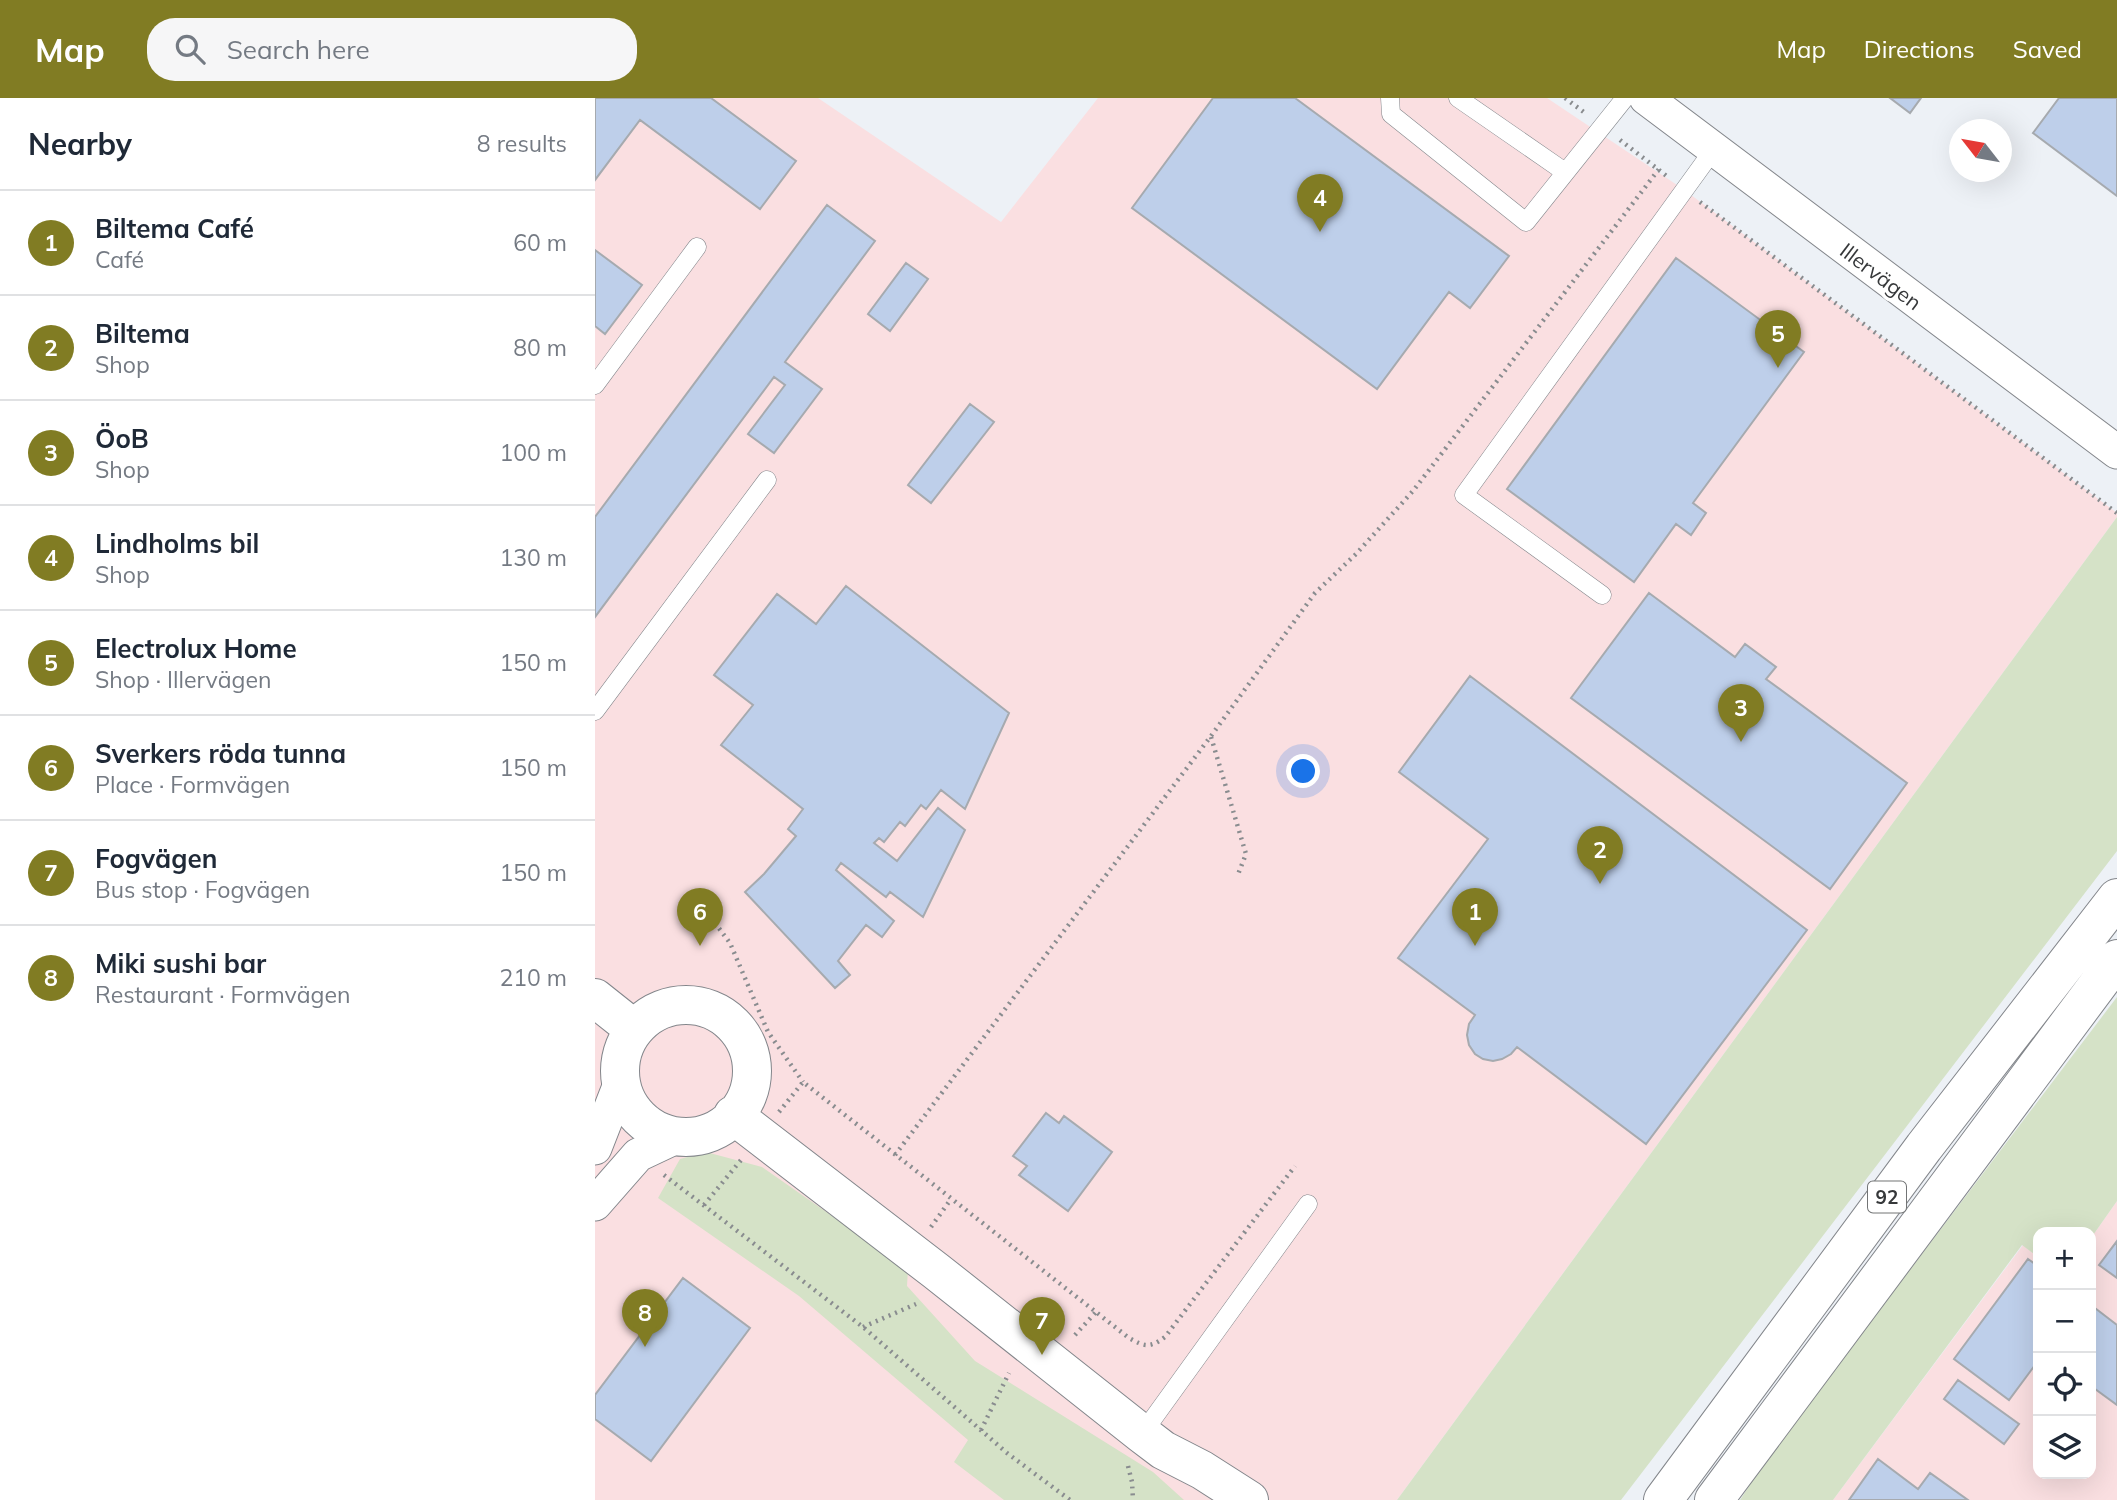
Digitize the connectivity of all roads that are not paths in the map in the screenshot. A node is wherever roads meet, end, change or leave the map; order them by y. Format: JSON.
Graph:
{"nodes":[{"id":1,"x":1390,"y":98,"type":"edge"},
{"id":2,"x":1458,"y":98,"type":"edge"},
{"id":3,"x":1625,"y":98,"type":"edge"},
{"id":4,"x":1646,"y":98,"type":"edge"},
{"id":5,"x":1714,"y":149,"type":"junction"},
{"id":6,"x":1565,"y":172,"type":"junction"},
{"id":7,"x":697,"y":247,"type":"dead end"},
{"id":8,"x":595,"y":385,"type":"edge"},
{"id":9,"x":2117,"y":452,"type":"edge"},
{"id":10,"x":767,"y":480,"type":"dead end"},
{"id":11,"x":1602,"y":595,"type":"dead end"},
{"id":12,"x":595,"y":711,"type":"edge"},
{"id":13,"x":2117,"y":898,"type":"edge"},
{"id":14,"x":2117,"y":959,"type":"edge"},
{"id":15,"x":595,"y":998,"type":"edge"},
{"id":16,"x":634,"y":1029,"type":"junction"},
{"id":17,"x":620,"y":1084,"type":"junction"},
{"id":18,"x":746,"y":1126,"type":"junction"},
{"id":19,"x":674,"y":1138,"type":"junction"},
{"id":20,"x":595,"y":1148,"type":"edge"},
{"id":21,"x":595,"y":1204,"type":"edge"},
{"id":22,"x":1308,"y":1204,"type":"dead end"},
{"id":23,"x":1153,"y":1442,"type":"junction"},
{"id":24,"x":1207,"y":1500,"type":"edge"},
{"id":25,"x":1249,"y":1500,"type":"edge"},
{"id":26,"x":1663,"y":1500,"type":"edge"},
{"id":27,"x":1714,"y":1500,"type":"edge"}],
"edges":[{"from":1,"to":6,"type":"lane"},
{"from":2,"to":6,"type":"lane"},
{"from":3,"to":6,"type":"lane"},
{"from":4,"to":5,"type":"street","name":"Illervägen"},
{"from":5,"to":9,"type":"street","name":"Illervägen"},
{"from":5,"to":11,"type":"lane"},
{"from":7,"to":8,"type":"lane"},
{"from":10,"to":12,"type":"lane"},
{"from":13,"to":26,"type":"main road","number":"92"},
{"from":14,"to":27,"type":"main road","number":"92"},
{"from":15,"to":16,"type":"main road"},
{"from":16,"to":17,"type":"main road"},
{"from":16,"to":18,"type":"main road"},
{"from":17,"to":19,"type":"main road"},
{"from":17,"to":20,"type":"street"},
{"from":18,"to":19,"type":"main road"},
{"from":18,"to":23,"type":"main road"},
{"from":19,"to":21,"type":"street"},
{"from":22,"to":23,"type":"lane"},
{"from":23,"to":24,"type":"main road"},
{"from":23,"to":25,"type":"main road"}]}
